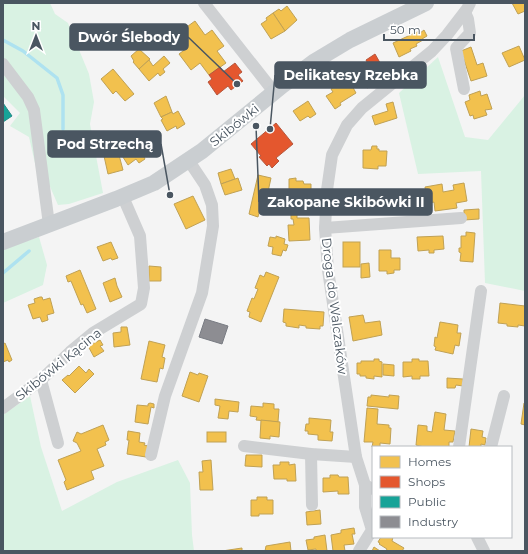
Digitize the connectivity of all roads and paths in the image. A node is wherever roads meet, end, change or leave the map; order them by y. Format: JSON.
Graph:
{"nodes":[{"id":1,"x":204,"y":3,"type":"edge"},
{"id":2,"x":426,"y":3,"type":"edge"},
{"id":3,"x":468,"y":7,"type":"edge"},
{"id":4,"x":3,"y":64,"type":"edge"},
{"id":5,"x":464,"y":89,"type":"dead end"},
{"id":6,"x":274,"y":92,"type":"junction"},
{"id":7,"x":189,"y":161,"type":"junction"},
{"id":8,"x":123,"y":197,"type":"junction"},
{"id":9,"x":461,"y":218,"type":"dead end"},
{"id":10,"x":50,"y":224,"type":"junction"},
{"id":11,"x":325,"y":228,"type":"junction"},
{"id":12,"x":3,"y":242,"type":"edge"},
{"id":13,"x":481,"y":291,"type":"dead end"},
{"id":14,"x":41,"y":380,"type":"junction"},
{"id":15,"x":504,"y":396,"type":"dead end"},
{"id":16,"x":3,"y":408,"type":"edge"},
{"id":17,"x":58,"y":443,"type":"dead end"},
{"id":18,"x":244,"y":446,"type":"dead end"},
{"id":19,"x":459,"y":446,"type":"edge"},
{"id":20,"x":491,"y":446,"type":"edge"},
{"id":21,"x":311,"y":454,"type":"junction"},
{"id":22,"x":151,"y":455,"type":"dead end"},
{"id":23,"x":356,"y":457,"type":"junction"},
{"id":24,"x":369,"y":487,"type":"edge"},
{"id":25,"x":312,"y":505,"type":"dead end"},
{"id":26,"x":478,"y":538,"type":"edge"},
{"id":27,"x":359,"y":551,"type":"edge"},
{"id":28,"x":484,"y":551,"type":"edge"}],
"edges":[{"from":1,"to":6,"type":"street"},
{"from":2,"to":6,"type":"main road","name":"Skibówki"},
{"from":3,"to":5,"type":"street"},
{"from":3,"to":11,"type":"street","name":"Droga do Walczaków"},
{"from":4,"to":10,"type":"street"},
{"from":6,"to":7,"type":"main road","name":"Skibówki"},
{"from":7,"to":8,"type":"main road","name":"Skibówki"},
{"from":7,"to":22,"type":"street"},
{"from":8,"to":10,"type":"main road","name":"Skibówki"},
{"from":8,"to":14,"type":"street","name":"Skibówki Kącina"},
{"from":9,"to":11,"type":"street"},
{"from":10,"to":12,"type":"main road","name":"Skibówki"},
{"from":11,"to":23,"type":"street","name":"Droga do Walczaków"},
{"from":13,"to":19,"type":"street"},
{"from":14,"to":16,"type":"street","name":"Skibówki Kącina"},
{"from":14,"to":17,"type":"street"},
{"from":15,"to":20,"type":"street"},
{"from":18,"to":21,"type":"street"},
{"from":21,"to":23,"type":"street"},
{"from":21,"to":25,"type":"street"},
{"from":23,"to":24,"type":"street","name":"Droga do Walczaków"},
{"from":24,"to":27,"type":"street","name":"Droga do Walczaków"},
{"from":26,"to":28,"type":"street"}]}
